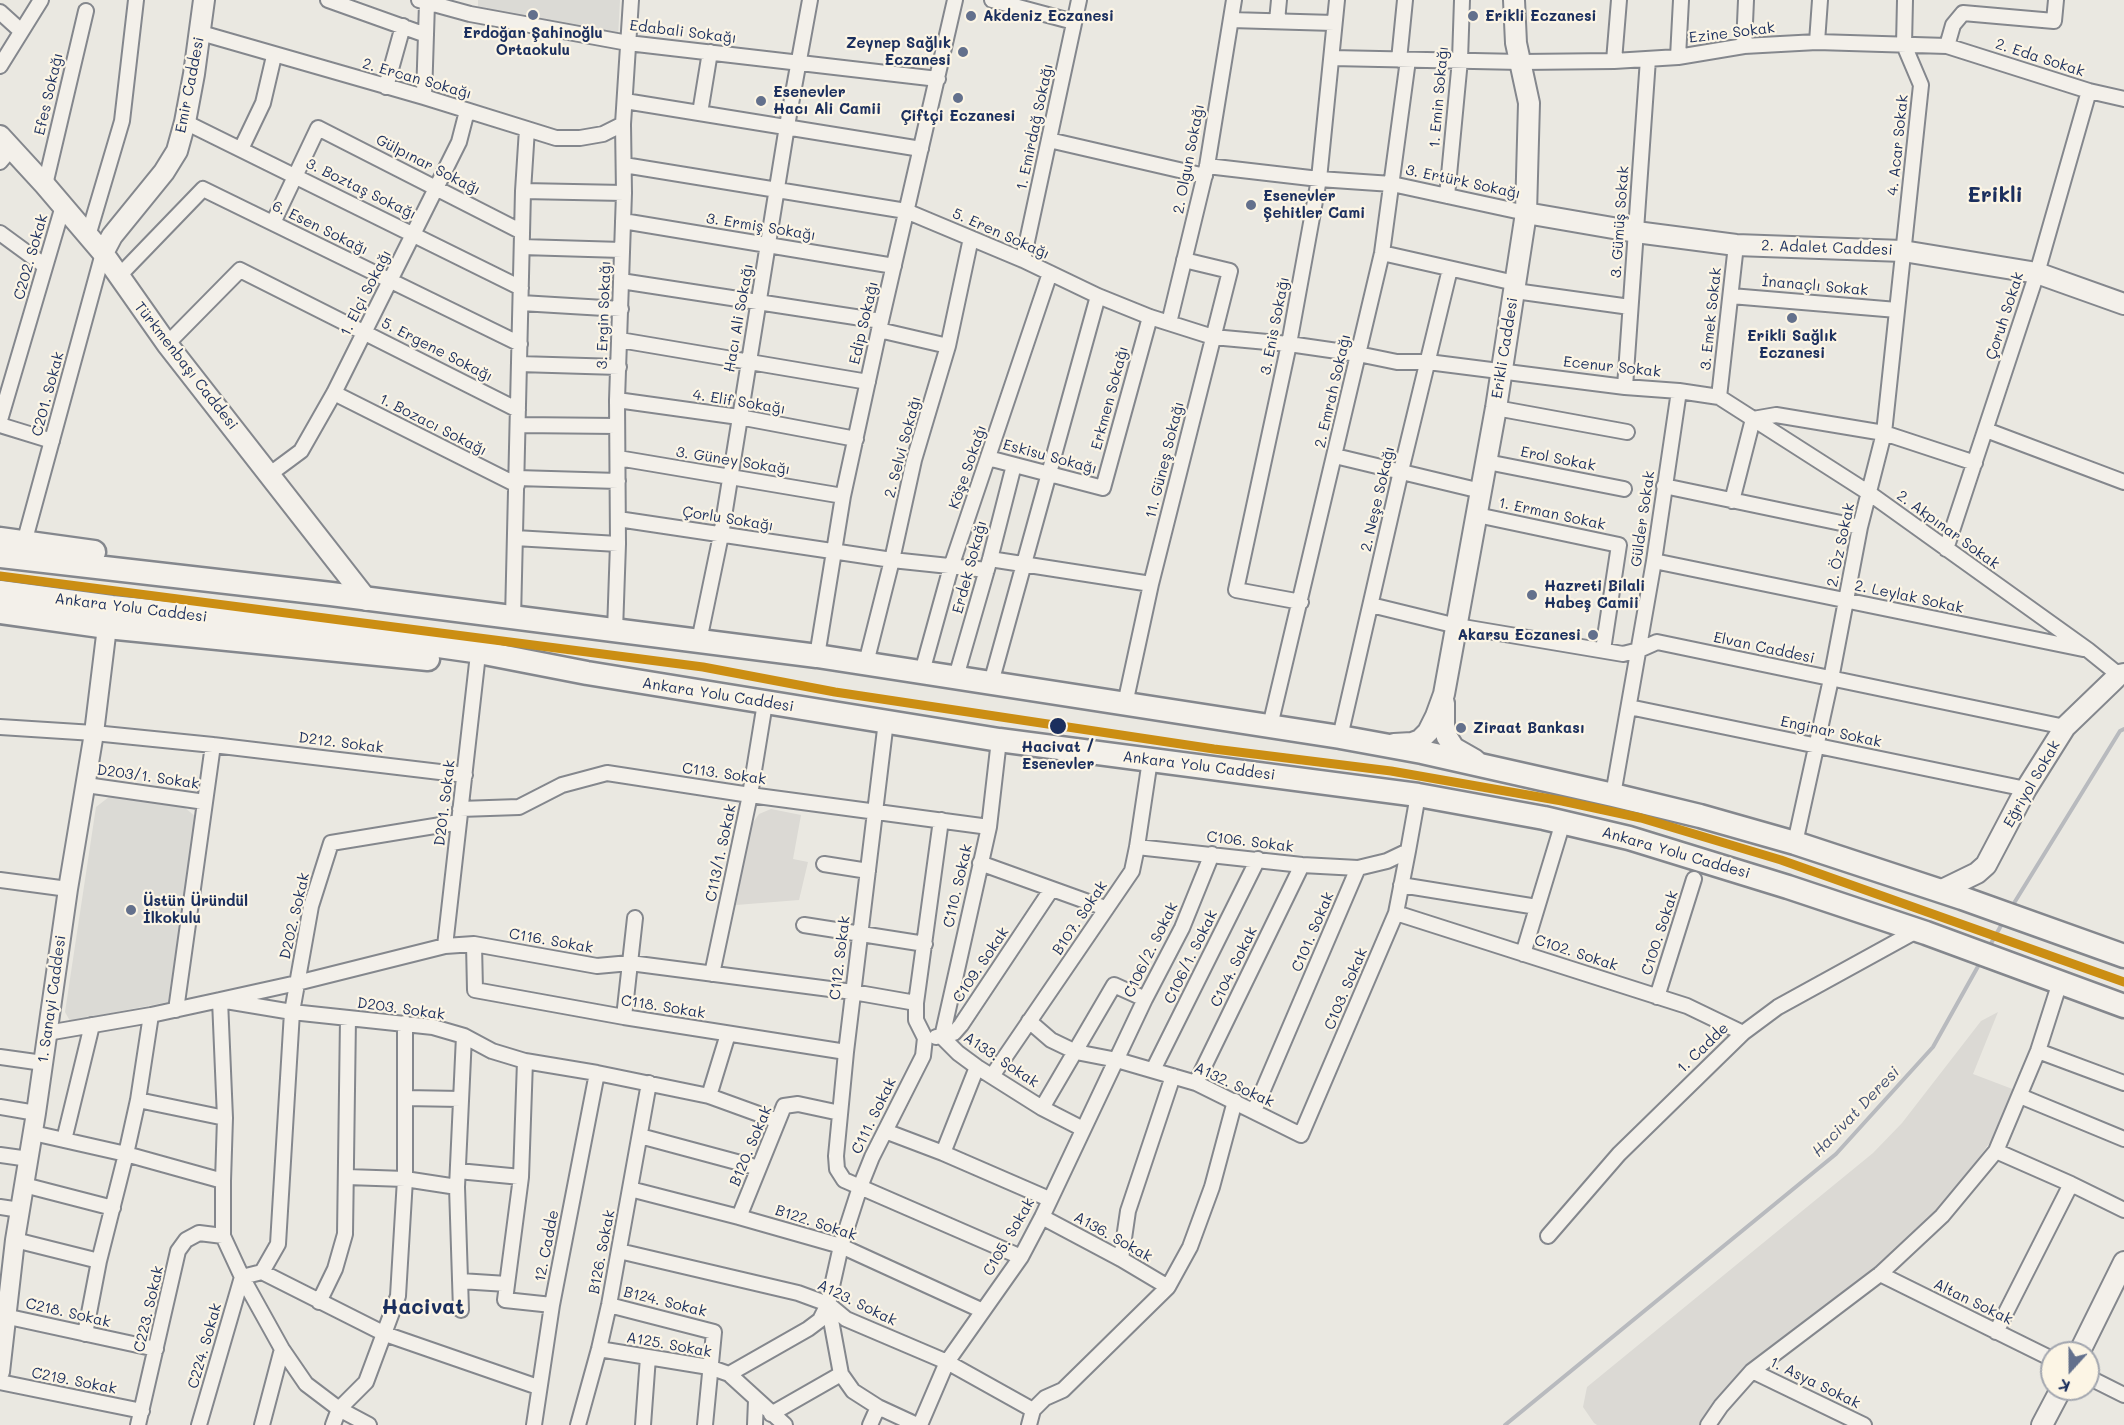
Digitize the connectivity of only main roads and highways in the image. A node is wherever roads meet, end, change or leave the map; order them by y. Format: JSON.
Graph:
{"nodes":[{"id":1,"x":204,"y":0,"type":"edge"},
{"id":2,"x":1514,"y":0,"type":"edge"},
{"id":3,"x":4,"y":149,"type":"edge"},
{"id":4,"x":1526,"y":213,"type":"junction"},
{"id":5,"x":103,"y":253,"type":"junction"},
{"id":6,"x":2124,"y":304,"type":"edge"},
{"id":7,"x":0,"y":539,"type":"edge"},
{"id":8,"x":0,"y":556,"type":"edge"},
{"id":9,"x":0,"y":592,"type":"edge"},
{"id":10,"x":331,"y":594,"type":"junction"},
{"id":11,"x":367,"y":600,"type":"junction"},
{"id":12,"x":0,"y":612,"type":"edge"},
{"id":13,"x":2122,"y":670,"type":"edge"},
{"id":14,"x":587,"y":673,"type":"junction"},
{"id":15,"x":1444,"y":694,"type":"junction"},
{"id":16,"x":1380,"y":744,"type":"junction"},
{"id":17,"x":1489,"y":766,"type":"junction"},
{"id":18,"x":1940,"y":891,"type":"junction"},
{"id":19,"x":2124,"y":957,"type":"edge"},
{"id":20,"x":2124,"y":1005,"type":"edge"},
{"id":21,"x":2124,"y":1262,"type":"edge"},
{"id":22,"x":2085,"y":1341,"type":"edge"},
{"id":23,"x":2055,"y":1401,"type":"edge"},
{"id":24,"x":2042,"y":1425,"type":"edge"}],
"edges":[{"from":1,"to":5,"type":"main road","name":"Emir Caddesi"},
{"from":2,"to":4,"type":"main road","name":"Erikli Caddesi"},
{"from":3,"to":5,"type":"main road","name":"Türkmenbaşı Caddesi"},
{"from":4,"to":6,"type":"main road","name":"2. Adalet Caddesi"},
{"from":4,"to":15,"type":"main road","name":"Erikli Caddesi"},
{"from":5,"to":11,"type":"main road","name":"Türkmenbaşı Caddesi"},
{"from":7,"to":10,"type":"highway"},
{"from":8,"to":10,"type":"highway"},
{"from":9,"to":14,"type":"highway","name":"Ankara Yolu Caddesi"},
{"from":10,"to":11,"type":"highway"},
{"from":11,"to":16,"type":"highway"},
{"from":12,"to":14,"type":"highway"},
{"from":13,"to":18,"type":"main road","name":"Eğriyol Sokak"},
{"from":14,"to":20,"type":"highway","name":"Ankara Yolu Caddesi"},
{"from":15,"to":16,"type":"main road"},
{"from":15,"to":17,"type":"main road"},
{"from":16,"to":17,"type":"highway"},
{"from":17,"to":18,"type":"highway"},
{"from":18,"to":19,"type":"highway"},
{"from":21,"to":22,"type":"main road"},
{"from":23,"to":24,"type":"main road"}]}
